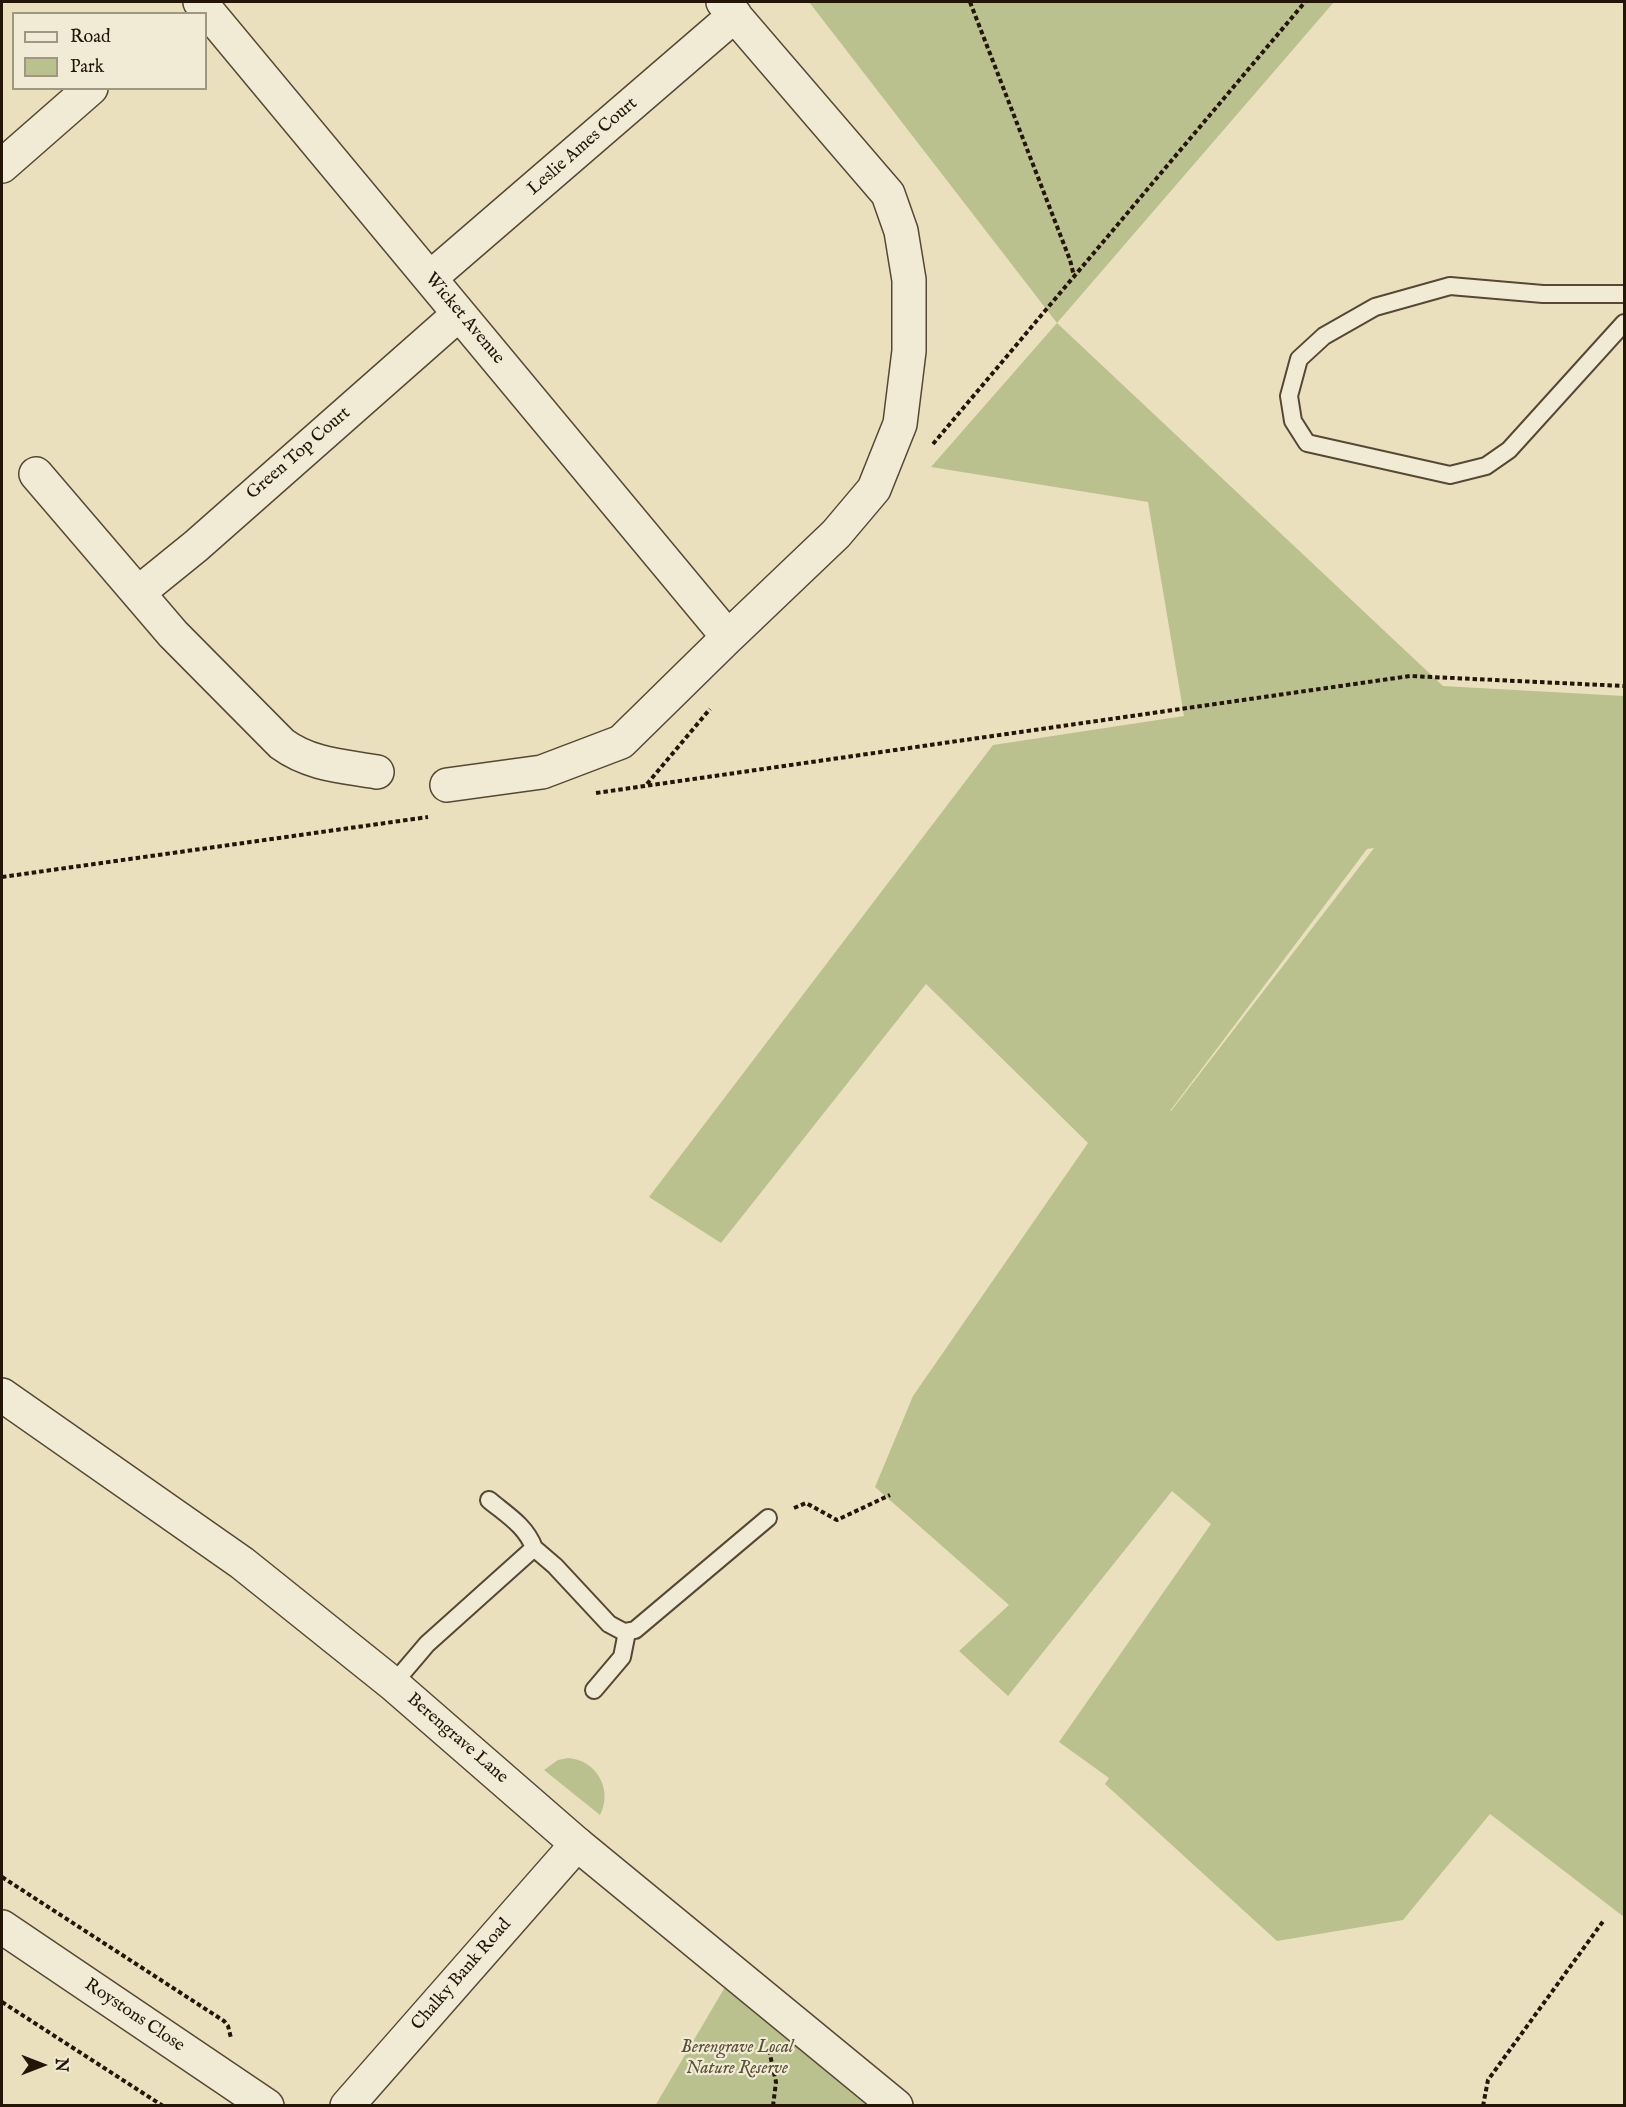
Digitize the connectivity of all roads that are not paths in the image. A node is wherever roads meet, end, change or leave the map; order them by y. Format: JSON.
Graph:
{"nodes":[{"id":1,"x":191,"y":2,"type":"edge"},
{"id":2,"x":200,"y":2,"type":"edge"},
{"id":3,"x":729,"y":8,"type":"edge"},
{"id":4,"x":179,"y":12,"type":"edge"},
{"id":5,"x":89,"y":90,"type":"edge"},
{"id":6,"x":2,"y":166,"type":"edge"},
{"id":7,"x":430,"y":278,"type":"junction"},
{"id":8,"x":1624,"y":294,"type":"edge"},
{"id":9,"x":459,"y":314,"type":"junction"},
{"id":10,"x":1624,"y":323,"type":"edge"},
{"id":11,"x":36,"y":474,"type":"dead end"},
{"id":12,"x":138,"y":593,"type":"junction"},
{"id":13,"x":728,"y":637,"type":"junction"},
{"id":14,"x":377,"y":772,"type":"dead end"},
{"id":15,"x":447,"y":784,"type":"dead end"},
{"id":16,"x":2,"y":1395,"type":"edge"},
{"id":17,"x":489,"y":1500,"type":"dead end"},
{"id":18,"x":768,"y":1518,"type":"road end"},
{"id":19,"x":534,"y":1548,"type":"junction"},
{"id":20,"x":627,"y":1632,"type":"junction"},
{"id":21,"x":393,"y":1684,"type":"junction"},
{"id":22,"x":594,"y":1690,"type":"dead end"},
{"id":23,"x":577,"y":1844,"type":"junction"},
{"id":24,"x":2,"y":1927,"type":"edge"},
{"id":25,"x":267,"y":2106,"type":"edge"},
{"id":26,"x":347,"y":2106,"type":"edge"},
{"id":27,"x":896,"y":2106,"type":"edge"}],
"edges":[{"from":1,"to":4,"type":"street"},
{"from":2,"to":7,"type":"street","name":"Wicket Avenue"},
{"from":3,"to":7,"type":"street","name":"Leslie Ames Court"},
{"from":3,"to":13,"type":"street"},
{"from":5,"to":6,"type":"street"},
{"from":7,"to":9,"type":"street","name":"Wicket Avenue"},
{"from":8,"to":10,"type":"lane"},
{"from":9,"to":12,"type":"street","name":"Green Top Court"},
{"from":9,"to":13,"type":"street","name":"Wicket Avenue"},
{"from":11,"to":12,"type":"street"},
{"from":12,"to":14,"type":"street"},
{"from":13,"to":15,"type":"street"},
{"from":16,"to":21,"type":"street","name":"Berengrave Lane"},
{"from":17,"to":19,"type":"lane"},
{"from":18,"to":20,"type":"lane"},
{"from":19,"to":20,"type":"lane"},
{"from":19,"to":21,"type":"lane"},
{"from":20,"to":22,"type":"lane"},
{"from":21,"to":23,"type":"street","name":"Berengrave Lane"},
{"from":23,"to":26,"type":"street","name":"Chalky Bank Road"},
{"from":23,"to":27,"type":"street","name":"Berengrave Lane"},
{"from":24,"to":25,"type":"street","name":"Roystons Close"}]}
